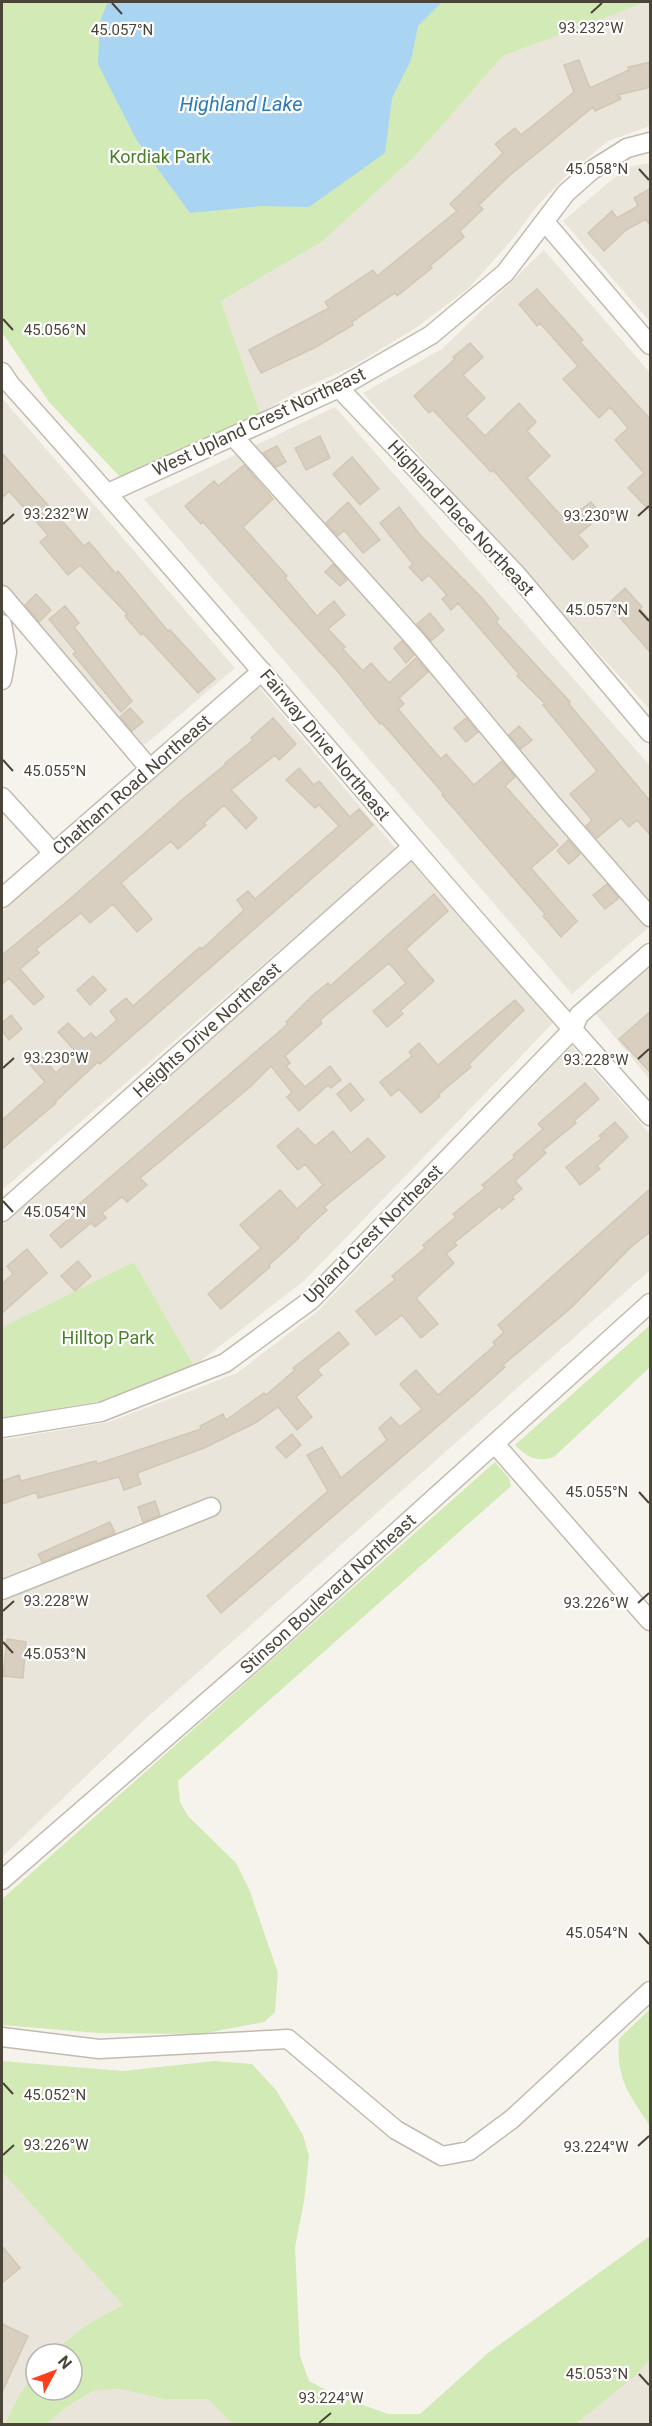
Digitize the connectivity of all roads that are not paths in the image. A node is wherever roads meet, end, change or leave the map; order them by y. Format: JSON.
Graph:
{"nodes":[{"id":1,"x":651,"y":142,"type":"edge"},
{"id":2,"x":545,"y":222,"type":"junction"},
{"id":3,"x":651,"y":345,"type":"edge"},
{"id":4,"x":2,"y":372,"type":"edge"},
{"id":5,"x":339,"y":388,"type":"junction"},
{"id":6,"x":233,"y":436,"type":"junction"},
{"id":7,"x":108,"y":493,"type":"junction"},
{"id":8,"x":2,"y":596,"type":"edge"},
{"id":9,"x":2,"y":624,"type":"edge"},
{"id":10,"x":262,"y":671,"type":"junction"},
{"id":11,"x":2,"y":680,"type":"edge"},
{"id":12,"x":651,"y":733,"type":"edge"},
{"id":13,"x":150,"y":769,"type":"junction"},
{"id":14,"x":2,"y":797,"type":"edge"},
{"id":15,"x":412,"y":847,"type":"junction"},
{"id":16,"x":53,"y":853,"type":"junction"},
{"id":17,"x":2,"y":898,"type":"edge"},
{"id":18,"x":651,"y":917,"type":"edge"},
{"id":19,"x":651,"y":953,"type":"edge"},
{"id":20,"x":573,"y":1029,"type":"junction"},
{"id":21,"x":651,"y":1116,"type":"edge"},
{"id":22,"x":2,"y":1212,"type":"edge"},
{"id":23,"x":651,"y":1303,"type":"edge"},
{"id":24,"x":2,"y":1428,"type":"edge"},
{"id":25,"x":495,"y":1444,"type":"junction"},
{"id":26,"x":211,"y":1507,"type":"dead end"},
{"id":27,"x":2,"y":1590,"type":"edge"},
{"id":28,"x":651,"y":1621,"type":"edge"},
{"id":29,"x":2,"y":1880,"type":"edge"},
{"id":30,"x":651,"y":1991,"type":"edge"},
{"id":31,"x":2,"y":2037,"type":"edge"}],
"edges":[{"from":1,"to":2,"type":"street","name":"West Upland Crest Northeast"},
{"from":2,"to":3,"type":"street"},
{"from":2,"to":5,"type":"street","name":"West Upland Crest Northeast"},
{"from":4,"to":7,"type":"street","name":"Fairway Drive Northeast"},
{"from":5,"to":6,"type":"street","name":"West Upland Crest Northeast"},
{"from":5,"to":12,"type":"street","name":"Highland Place Northeast"},
{"from":6,"to":7,"type":"street","name":"West Upland Crest Northeast"},
{"from":6,"to":18,"type":"street"},
{"from":7,"to":10,"type":"street","name":"Fairway Drive Northeast"},
{"from":8,"to":13,"type":"street"},
{"from":9,"to":11,"type":"street"},
{"from":10,"to":13,"type":"street","name":"Chatham Road Northeast"},
{"from":10,"to":15,"type":"street","name":"Fairway Drive Northeast"},
{"from":13,"to":16,"type":"street","name":"Chatham Road Northeast"},
{"from":14,"to":16,"type":"street"},
{"from":15,"to":20,"type":"street","name":"Fairway Drive Northeast"},
{"from":15,"to":22,"type":"street","name":"Heights Drive Northeast"},
{"from":16,"to":17,"type":"street","name":"Chatham Road Northeast"},
{"from":19,"to":20,"type":"street","name":"Upland Crest Northeast"},
{"from":20,"to":21,"type":"street","name":"Fairway Drive Northeast"},
{"from":20,"to":24,"type":"street","name":"Upland Crest Northeast"},
{"from":23,"to":25,"type":"street","name":"Stinson Boulevard Northeast"},
{"from":25,"to":28,"type":"street"},
{"from":25,"to":29,"type":"street","name":"Stinson Boulevard Northeast"},
{"from":26,"to":27,"type":"street"},
{"from":30,"to":31,"type":"street"}]}
